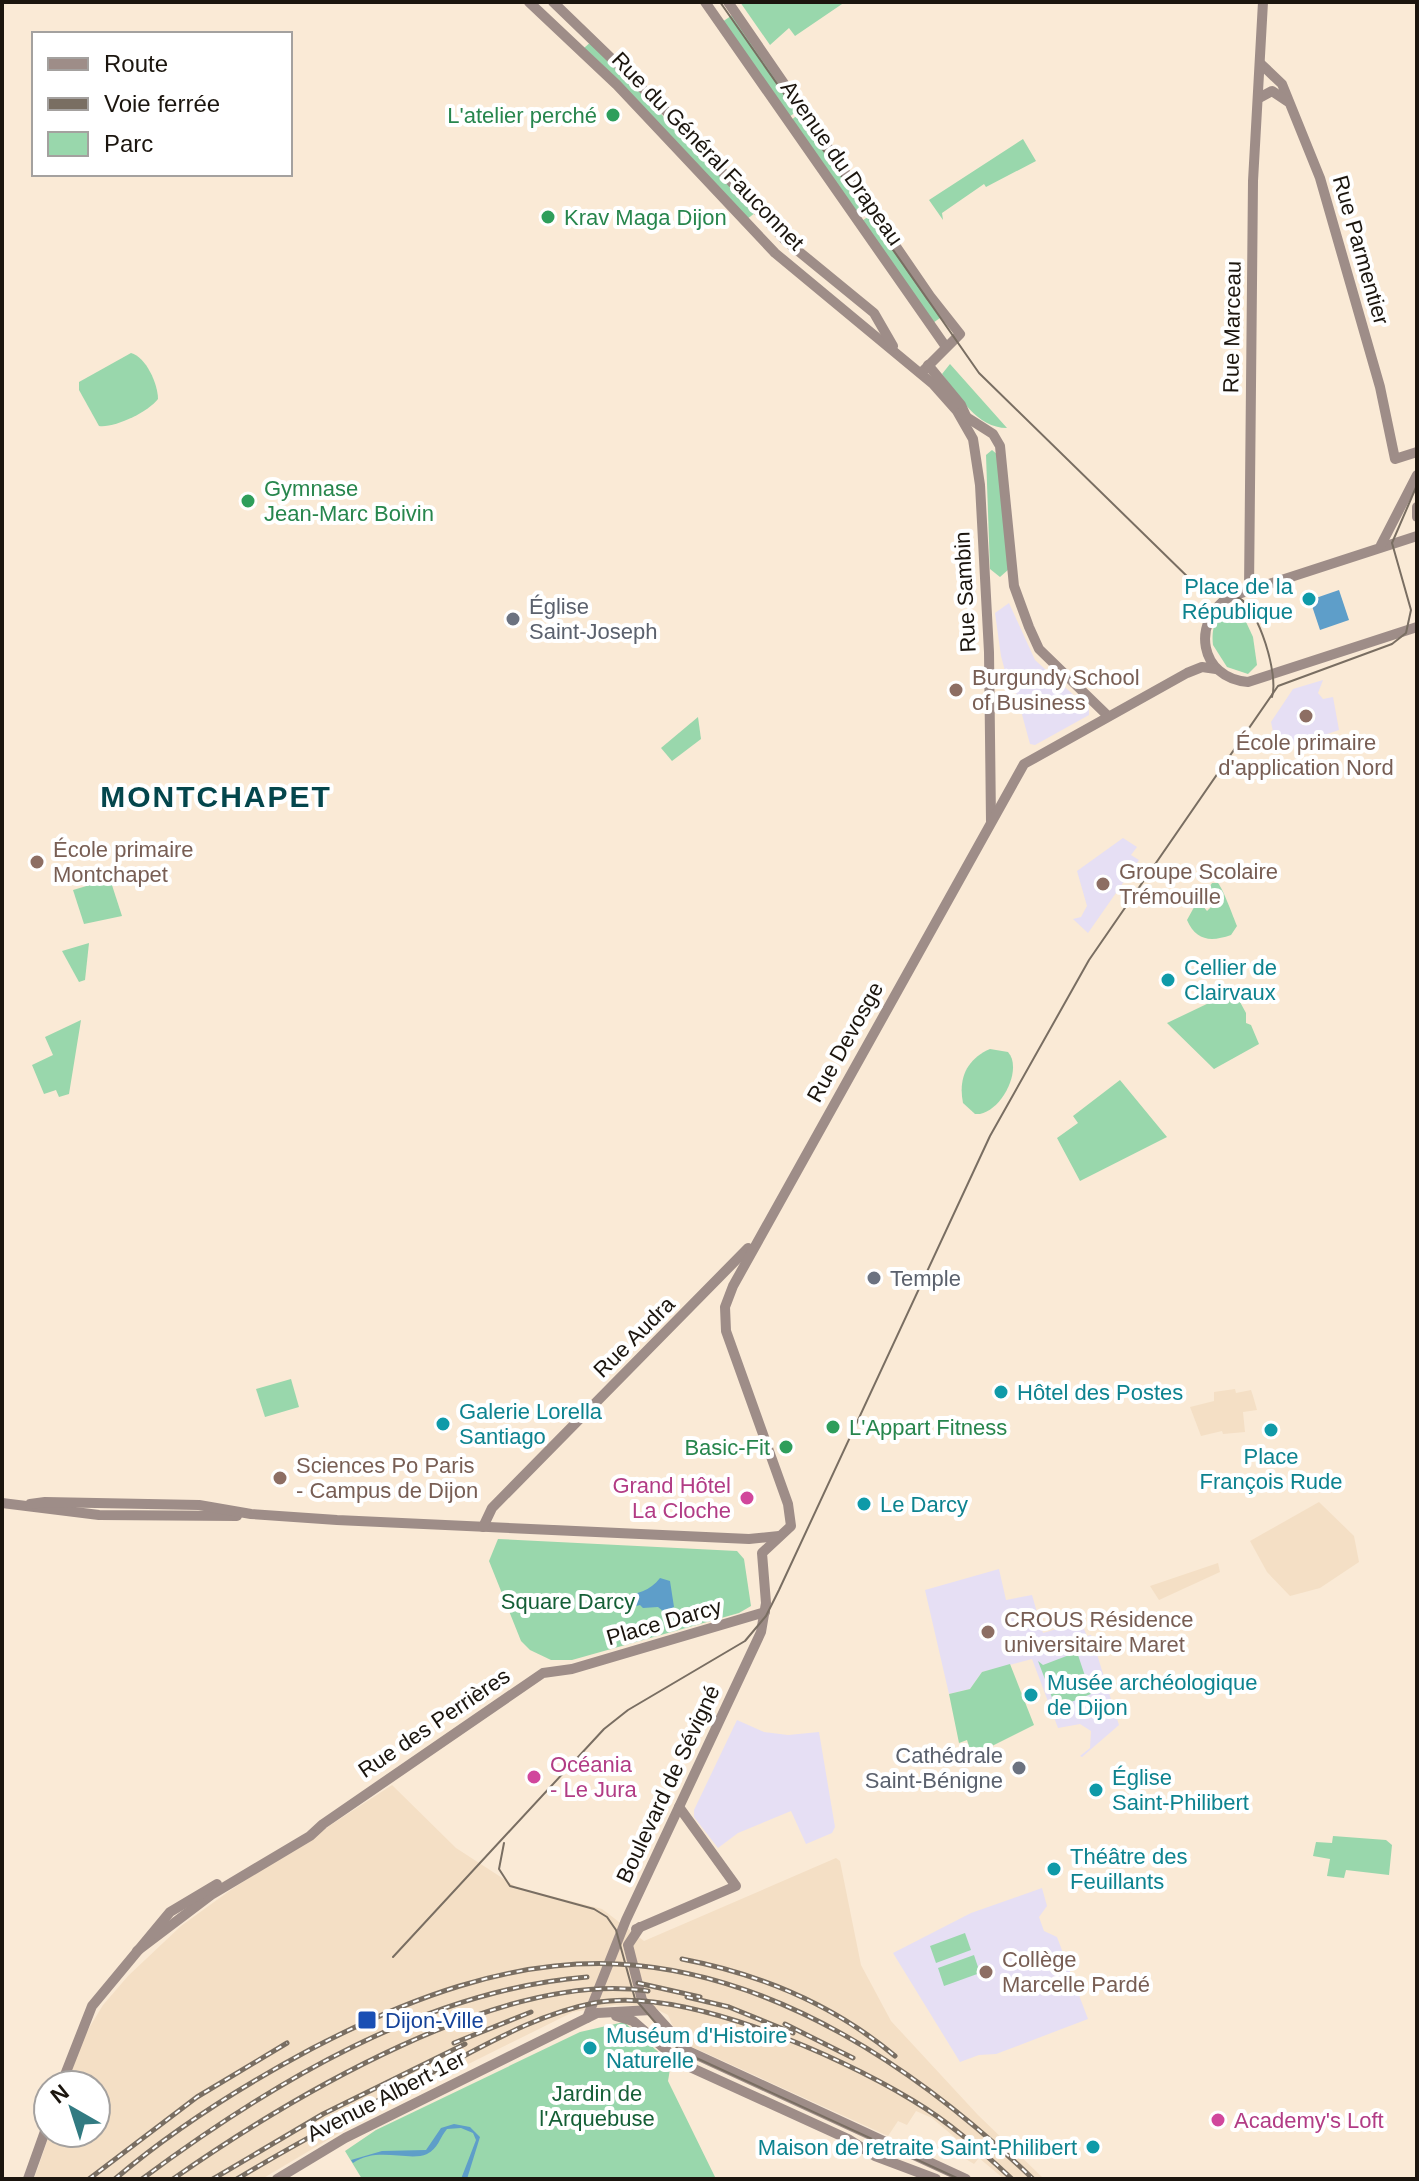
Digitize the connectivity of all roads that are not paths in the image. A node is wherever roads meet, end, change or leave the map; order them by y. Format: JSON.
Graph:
{"nodes":[{"id":1,"x":529,"y":2,"type":"edge"},
{"id":2,"x":553,"y":2,"type":"edge"},
{"id":3,"x":705,"y":2,"type":"edge"},
{"id":4,"x":728,"y":2,"type":"edge"},
{"id":5,"x":1263,"y":2,"type":"edge"},
{"id":6,"x":1261,"y":64,"type":"junction"},
{"id":7,"x":1259,"y":98,"type":"junction"},
{"id":8,"x":1290,"y":107,"type":"junction"},
{"id":9,"x":946,"y":347,"type":"junction"},
{"id":10,"x":898,"y":355,"type":"junction"},
{"id":11,"x":924,"y":369,"type":"junction"},
{"id":12,"x":961,"y":414,"type":"junction"},
{"id":13,"x":987,"y":431,"type":"junction"},
{"id":14,"x":973,"y":439,"type":"junction"},
{"id":15,"x":1417,"y":452,"type":"edge"},
{"id":16,"x":1417,"y":475,"type":"edge"},
{"id":17,"x":1417,"y":507,"type":"edge"},
{"id":18,"x":1417,"y":517,"type":"edge"},
{"id":19,"x":1417,"y":536,"type":"edge"},
{"id":20,"x":1381,"y":545,"type":"junction"},
{"id":21,"x":1249,"y":590,"type":"junction"},
{"id":22,"x":1417,"y":627,"type":"edge"},
{"id":23,"x":1204,"y":646,"type":"junction"},
{"id":24,"x":1216,"y":669,"type":"junction"},
{"id":25,"x":1187,"y":673,"type":"junction"},
{"id":26,"x":1108,"y":716,"type":"junction"},
{"id":27,"x":991,"y":823,"type":"junction"},
{"id":28,"x":758,"y":1238,"type":"junction"},
{"id":29,"x":705,"y":1294,"type":"junction"},
{"id":30,"x":725,"y":1307,"type":"junction"},
{"id":31,"x":2,"y":1503,"type":"edge"},
{"id":32,"x":30,"y":1504,"type":"junction"},
{"id":33,"x":218,"y":1509,"type":"junction"},
{"id":34,"x":251,"y":1514,"type":"junction"},
{"id":35,"x":99,"y":1515,"type":"junction"},
{"id":36,"x":483,"y":1527,"type":"junction"},
{"id":37,"x":781,"y":1536,"type":"junction"},
{"id":38,"x":749,"y":1539,"type":"junction"},
{"id":39,"x":760,"y":1559,"type":"junction"},
{"id":40,"x":765,"y":1612,"type":"junction"},
{"id":41,"x":572,"y":1669,"type":"joint"},
{"id":42,"x":679,"y":1807,"type":"junction"},
{"id":43,"x":640,"y":1927,"type":"junction"},
{"id":44,"x":614,"y":1954,"type":"junction"},
{"id":45,"x":651,"y":2010,"type":"junction"},
{"id":46,"x":587,"y":2018,"type":"junction"},
{"id":47,"x":67,"y":2069,"type":"edge"},
{"id":48,"x":39,"y":2149,"type":"edge"},
{"id":49,"x":28,"y":2179,"type":"edge"},
{"id":50,"x":277,"y":2179,"type":"edge"},
{"id":51,"x":936,"y":2179,"type":"edge"},
{"id":52,"x":966,"y":2179,"type":"edge"}],
"edges":[{"from":1,"to":10,"type":"main road","name":"Rue du Général Fauconnet"},
{"from":2,"to":10,"type":"main road","name":"Rue du Général Fauconnet"},
{"from":3,"to":9,"type":"main road","name":"Avenue du Drapeau"},
{"from":4,"to":9,"type":"main road","name":"Avenue du Drapeau"},
{"from":5,"to":6,"type":"main road","name":"Rue Marceau"},
{"from":6,"to":7,"type":"main road","name":"Rue Marceau"},
{"from":6,"to":8,"type":"main road","name":"Rue Parmentier"},
{"from":7,"to":8,"type":"main road"},
{"from":7,"to":21,"type":"main road","name":"Rue Marceau"},
{"from":8,"to":15,"type":"main road","name":"Rue Parmentier"},
{"from":9,"to":11,"type":"main road"},
{"from":10,"to":11,"type":"main road","name":"Rue du Général Fauconnet"},
{"from":11,"to":12,"type":"main road","name":"Rue du Général Fauconnet"},
{"from":12,"to":13,"type":"main road"},
{"from":12,"to":14,"type":"main road","name":"Rue Sambin"},
{"from":13,"to":14,"type":"main road"},
{"from":13,"to":26,"type":"main road"},
{"from":14,"to":27,"type":"main road","name":"Rue Sambin"},
{"from":16,"to":20,"type":"main road"},
{"from":17,"to":18,"type":"main road"},
{"from":19,"to":20,"type":"main road"},
{"from":20,"to":21,"type":"main road"},
{"from":21,"to":23,"type":"main road"},
{"from":22,"to":24,"type":"main road"},
{"from":23,"to":24,"type":"main road"},
{"from":23,"to":25,"type":"main road"},
{"from":24,"to":25,"type":"main road"},
{"from":25,"to":26,"type":"main road","name":"Rue Devosge"},
{"from":26,"to":27,"type":"main road","name":"Rue Devosge"},
{"from":27,"to":28,"type":"main road","name":"Rue Devosge"},
{"from":28,"to":29,"type":"main road","name":"Rue Audra"},
{"from":28,"to":30,"type":"main road","name":"Rue Devosge"},
{"from":29,"to":30,"type":"main road"},
{"from":29,"to":36,"type":"main road","name":"Rue Audra"},
{"from":30,"to":37,"type":"main road"},
{"from":31,"to":32,"type":"main road"},
{"from":32,"to":33,"type":"main road"},
{"from":32,"to":35,"type":"main road"},
{"from":33,"to":34,"type":"main road"},
{"from":33,"to":35,"type":"main road"},
{"from":34,"to":35,"type":"main road"},
{"from":34,"to":36,"type":"main road"},
{"from":36,"to":38,"type":"main road"},
{"from":37,"to":38,"type":"main road"},
{"from":37,"to":39,"type":"main road"},
{"from":38,"to":39,"type":"main road"},
{"from":39,"to":40,"type":"main road"},
{"from":40,"to":41,"type":"main road","name":"Place Darcy"},
{"from":40,"to":42,"type":"main road","name":"Boulevard de Sévigné"},
{"from":41,"to":47,"type":"main road","name":"Rue des Perrières"},
{"from":42,"to":43,"type":"main road"},
{"from":42,"to":44,"type":"main road","name":"Boulevard de Sévigné"},
{"from":43,"to":44,"type":"main road","name":"Boulevard de Sévigné"},
{"from":43,"to":45,"type":"main road"},
{"from":44,"to":46,"type":"main road","name":"Boulevard de Sévigné"},
{"from":45,"to":46,"type":"main road","name":"Avenue Albert 1er"},
{"from":45,"to":52,"type":"main road"},
{"from":46,"to":50,"type":"main road","name":"Avenue Albert 1er"},
{"from":46,"to":51,"type":"main road"},
{"from":48,"to":49,"type":"main road"}]}
